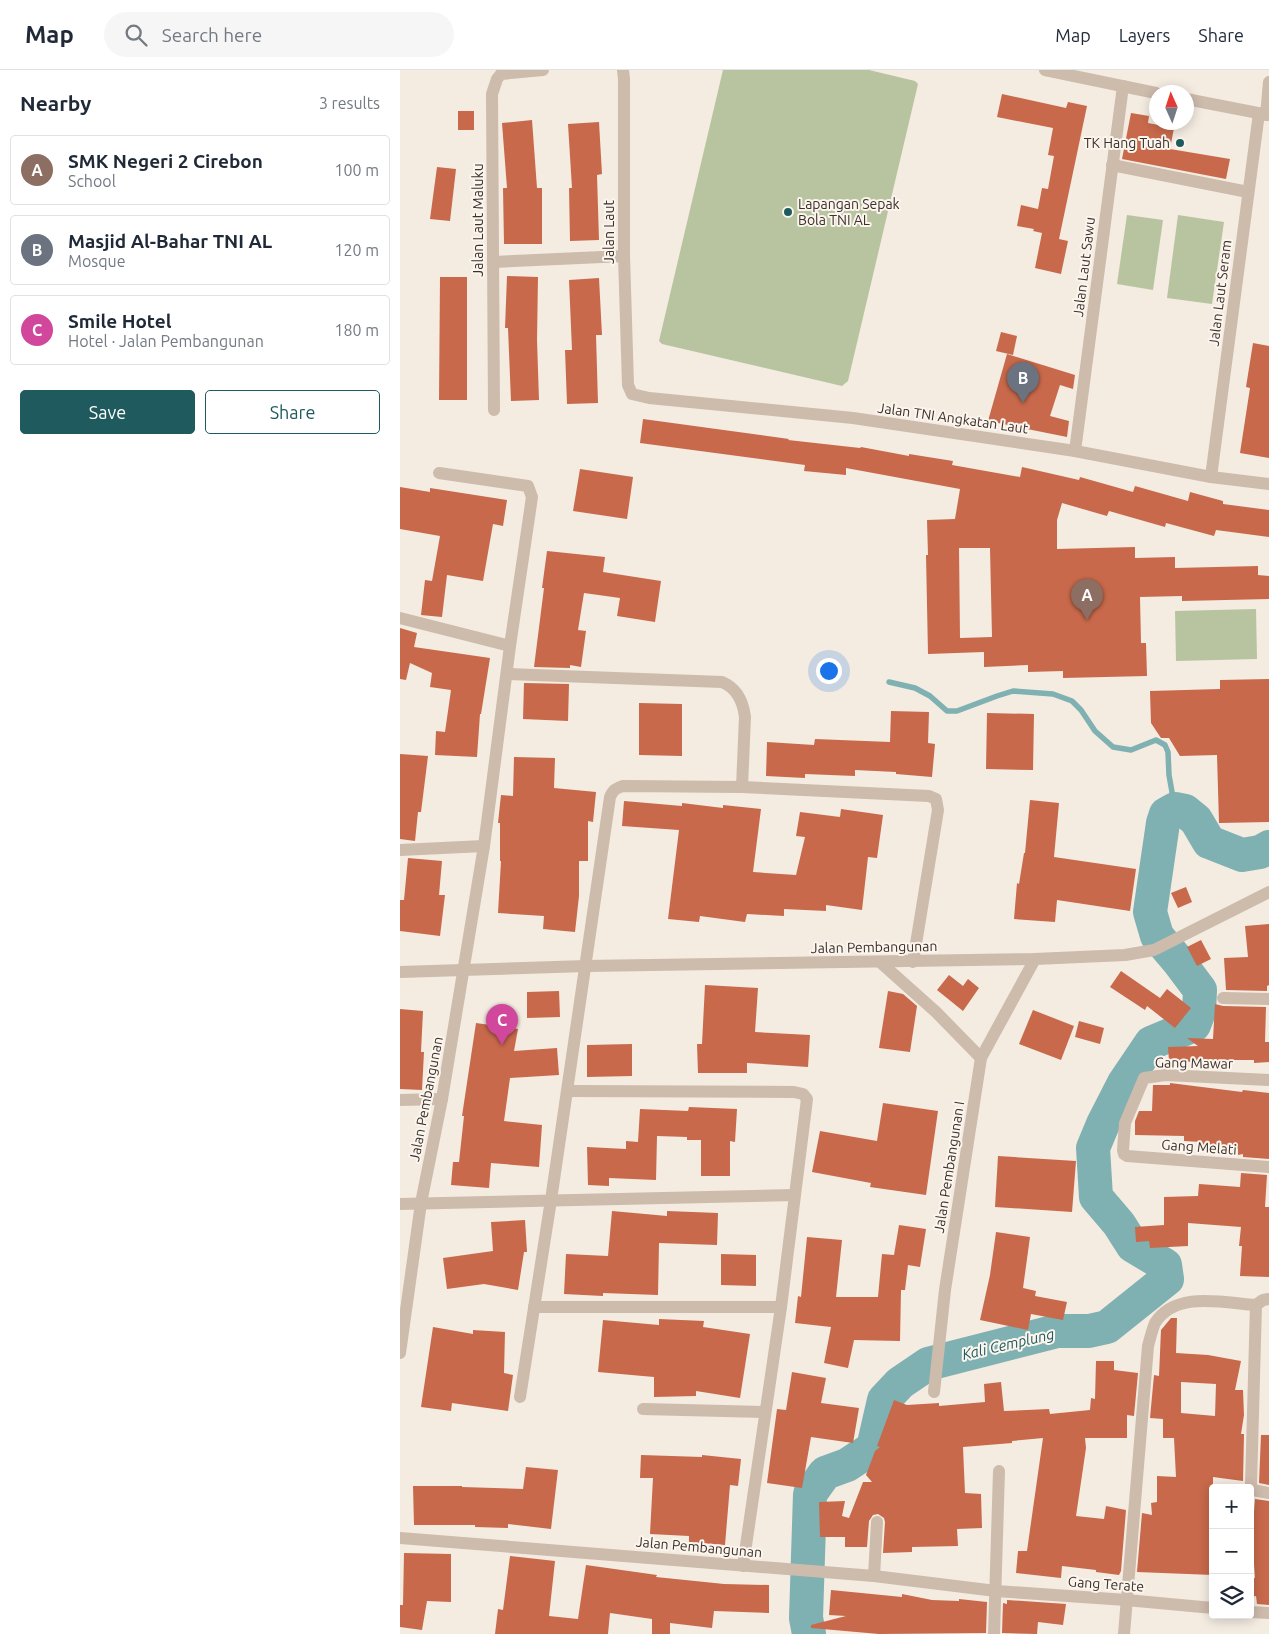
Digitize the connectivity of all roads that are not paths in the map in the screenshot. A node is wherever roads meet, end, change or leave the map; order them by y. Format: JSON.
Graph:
{"nodes":[{"id":1,"x":543,"y":70,"type":"edge"},
{"id":2,"x":623,"y":70,"type":"edge"},
{"id":3,"x":1045,"y":70,"type":"edge"},
{"id":4,"x":1269,"y":82,"type":"edge"},
{"id":5,"x":1123,"y":86,"type":"junction"},
{"id":6,"x":1149,"y":92,"type":"edge"},
{"id":7,"x":1194,"y":101,"type":"edge"},
{"id":8,"x":1265,"y":114,"type":"edge"},
{"id":9,"x":1112,"y":165,"type":"junction"},
{"id":10,"x":1248,"y":192,"type":"junction"},
{"id":11,"x":624,"y":256,"type":"junction"},
{"id":12,"x":493,"y":262,"type":"junction"},
{"id":13,"x":632,"y":394,"type":"joint"},
{"id":14,"x":494,"y":410,"type":"dead end"},
{"id":15,"x":1075,"y":451,"type":"junction"},
{"id":16,"x":439,"y":473,"type":"dead end"},
{"id":17,"x":1211,"y":477,"type":"junction"},
{"id":18,"x":1269,"y":484,"type":"edge"},
{"id":19,"x":400,"y":618,"type":"edge"},
{"id":20,"x":510,"y":646,"type":"junction"},
{"id":21,"x":507,"y":674,"type":"junction"},
{"id":22,"x":742,"y":787,"type":"junction"},
{"id":23,"x":484,"y":846,"type":"junction"},
{"id":24,"x":400,"y":850,"type":"edge"},
{"id":25,"x":1269,"y":892,"type":"edge"},
{"id":26,"x":1035,"y":959,"type":"junction"},
{"id":27,"x":880,"y":962,"type":"junction"},
{"id":28,"x":913,"y":962,"type":"junction"},
{"id":29,"x":586,"y":966,"type":"junction"},
{"id":30,"x":464,"y":970,"type":"junction"},
{"id":31,"x":400,"y":972,"type":"edge"},
{"id":32,"x":1223,"y":998,"type":"dead end"},
{"id":33,"x":1269,"y":999,"type":"edge"},
{"id":34,"x":981,"y":1058,"type":"junction"},
{"id":35,"x":1269,"y":1080,"type":"edge"},
{"id":36,"x":567,"y":1091,"type":"junction"},
{"id":37,"x":442,"y":1099,"type":"junction"},
{"id":38,"x":400,"y":1100,"type":"edge"},
{"id":39,"x":1127,"y":1156,"type":"joint"},
{"id":40,"x":1269,"y":1167,"type":"edge"},
{"id":41,"x":794,"y":1195,"type":"junction"},
{"id":42,"x":551,"y":1200,"type":"junction"},
{"id":43,"x":422,"y":1203,"type":"junction"},
{"id":44,"x":400,"y":1204,"type":"edge"},
{"id":45,"x":1269,"y":1299,"type":"edge"},
{"id":46,"x":1256,"y":1305,"type":"junction"},
{"id":47,"x":534,"y":1307,"type":"junction"},
{"id":48,"x":781,"y":1307,"type":"junction"},
{"id":49,"x":403,"y":1309,"type":"edge"},
{"id":50,"x":400,"y":1353,"type":"edge"},
{"id":51,"x":934,"y":1392,"type":"dead end"},
{"id":52,"x":520,"y":1397,"type":"dead end"},
{"id":53,"x":643,"y":1409,"type":"dead end"},
{"id":54,"x":766,"y":1412,"type":"junction"},
{"id":55,"x":999,"y":1471,"type":"dead end"},
{"id":56,"x":1269,"y":1492,"type":"edge"},
{"id":57,"x":877,"y":1522,"type":"dead end"},
{"id":58,"x":400,"y":1538,"type":"edge"},
{"id":59,"x":743,"y":1566,"type":"junction"},
{"id":60,"x":874,"y":1576,"type":"junction"},
{"id":61,"x":996,"y":1591,"type":"junction"},
{"id":62,"x":1126,"y":1600,"type":"junction"},
{"id":63,"x":1209,"y":1608,"type":"edge"},
{"id":64,"x":1254,"y":1612,"type":"edge"},
{"id":65,"x":1269,"y":1613,"type":"edge"},
{"id":66,"x":994,"y":1634,"type":"edge"},
{"id":67,"x":1124,"y":1634,"type":"edge"}],
"edges":[{"from":1,"to":12,"type":"street","name":"Jalan Laut Maluku"},
{"from":2,"to":11,"type":"street","name":"Jalan Laut"},
{"from":3,"to":5,"type":"street"},
{"from":4,"to":8,"type":"street","name":"Jalan Laut Seram"},
{"from":5,"to":6,"type":"street"},
{"from":5,"to":9,"type":"street","name":"Jalan Laut Sawu"},
{"from":7,"to":8,"type":"street"},
{"from":8,"to":10,"type":"street","name":"Jalan Laut Seram"},
{"from":9,"to":10,"type":"street"},
{"from":9,"to":15,"type":"street","name":"Jalan Laut Sawu"},
{"from":10,"to":17,"type":"street","name":"Jalan Laut Seram"},
{"from":11,"to":12,"type":"street"},
{"from":11,"to":13,"type":"street","name":"Jalan Laut"},
{"from":12,"to":14,"type":"street","name":"Jalan Laut Maluku"},
{"from":13,"to":15,"type":"street","name":"Jalan TNI Angkatan Laut"},
{"from":15,"to":17,"type":"street","name":"Jalan TNI Angkatan Laut"},
{"from":16,"to":20,"type":"street","name":"Jalan Pembangunan"},
{"from":17,"to":18,"type":"street","name":"Jalan TNI Angkatan Laut"},
{"from":19,"to":20,"type":"street"},
{"from":20,"to":21,"type":"street","name":"Jalan Pembangunan"},
{"from":21,"to":22,"type":"street"},
{"from":21,"to":23,"type":"street","name":"Jalan Pembangunan"},
{"from":22,"to":28,"type":"street"},
{"from":22,"to":29,"type":"street"},
{"from":23,"to":24,"type":"street"},
{"from":23,"to":30,"type":"street","name":"Jalan Pembangunan"},
{"from":25,"to":26,"type":"street","name":"Jalan Pembangunan"},
{"from":26,"to":28,"type":"street","name":"Jalan Pembangunan"},
{"from":26,"to":34,"type":"street","name":"Jalan Pembangunan I"},
{"from":27,"to":28,"type":"street","name":"Jalan Pembangunan"},
{"from":27,"to":29,"type":"street","name":"Jalan Pembangunan"},
{"from":27,"to":34,"type":"street"},
{"from":29,"to":30,"type":"street","name":"Jalan Pembangunan"},
{"from":29,"to":36,"type":"street"},
{"from":30,"to":31,"type":"street","name":"Jalan Pembangunan"},
{"from":30,"to":37,"type":"street","name":"Jalan Pembangunan"},
{"from":32,"to":33,"type":"street"},
{"from":34,"to":51,"type":"street","name":"Jalan Pembangunan I"},
{"from":35,"to":39,"type":"street","name":"Gang Mawar"},
{"from":36,"to":41,"type":"street"},
{"from":36,"to":42,"type":"street"},
{"from":37,"to":38,"type":"street"},
{"from":37,"to":43,"type":"street","name":"Jalan Pembangunan"},
{"from":39,"to":40,"type":"street","name":"Gang Melati"},
{"from":41,"to":42,"type":"street"},
{"from":41,"to":48,"type":"street"},
{"from":42,"to":43,"type":"street"},
{"from":42,"to":47,"type":"street"},
{"from":43,"to":44,"type":"street"},
{"from":43,"to":49,"type":"street","name":"Jalan Pembangunan"},
{"from":45,"to":46,"type":"street"},
{"from":46,"to":56,"type":"street"},
{"from":46,"to":62,"type":"street"},
{"from":47,"to":48,"type":"street"},
{"from":47,"to":52,"type":"street"},
{"from":48,"to":54,"type":"street"},
{"from":49,"to":50,"type":"street","name":"Jalan Pembangunan"},
{"from":53,"to":54,"type":"street"},
{"from":54,"to":59,"type":"street"},
{"from":55,"to":61,"type":"street"},
{"from":57,"to":60,"type":"street"},
{"from":58,"to":59,"type":"street","name":"Jalan Pembangunan"},
{"from":59,"to":60,"type":"street","name":"Jalan Pembangunan"},
{"from":60,"to":61,"type":"street","name":"Jalan Pembangunan"},
{"from":61,"to":62,"type":"street","name":"Gang Terate"},
{"from":61,"to":66,"type":"street"},
{"from":62,"to":63,"type":"street","name":"Gang Terate"},
{"from":62,"to":67,"type":"street"},
{"from":64,"to":65,"type":"street"}]}
